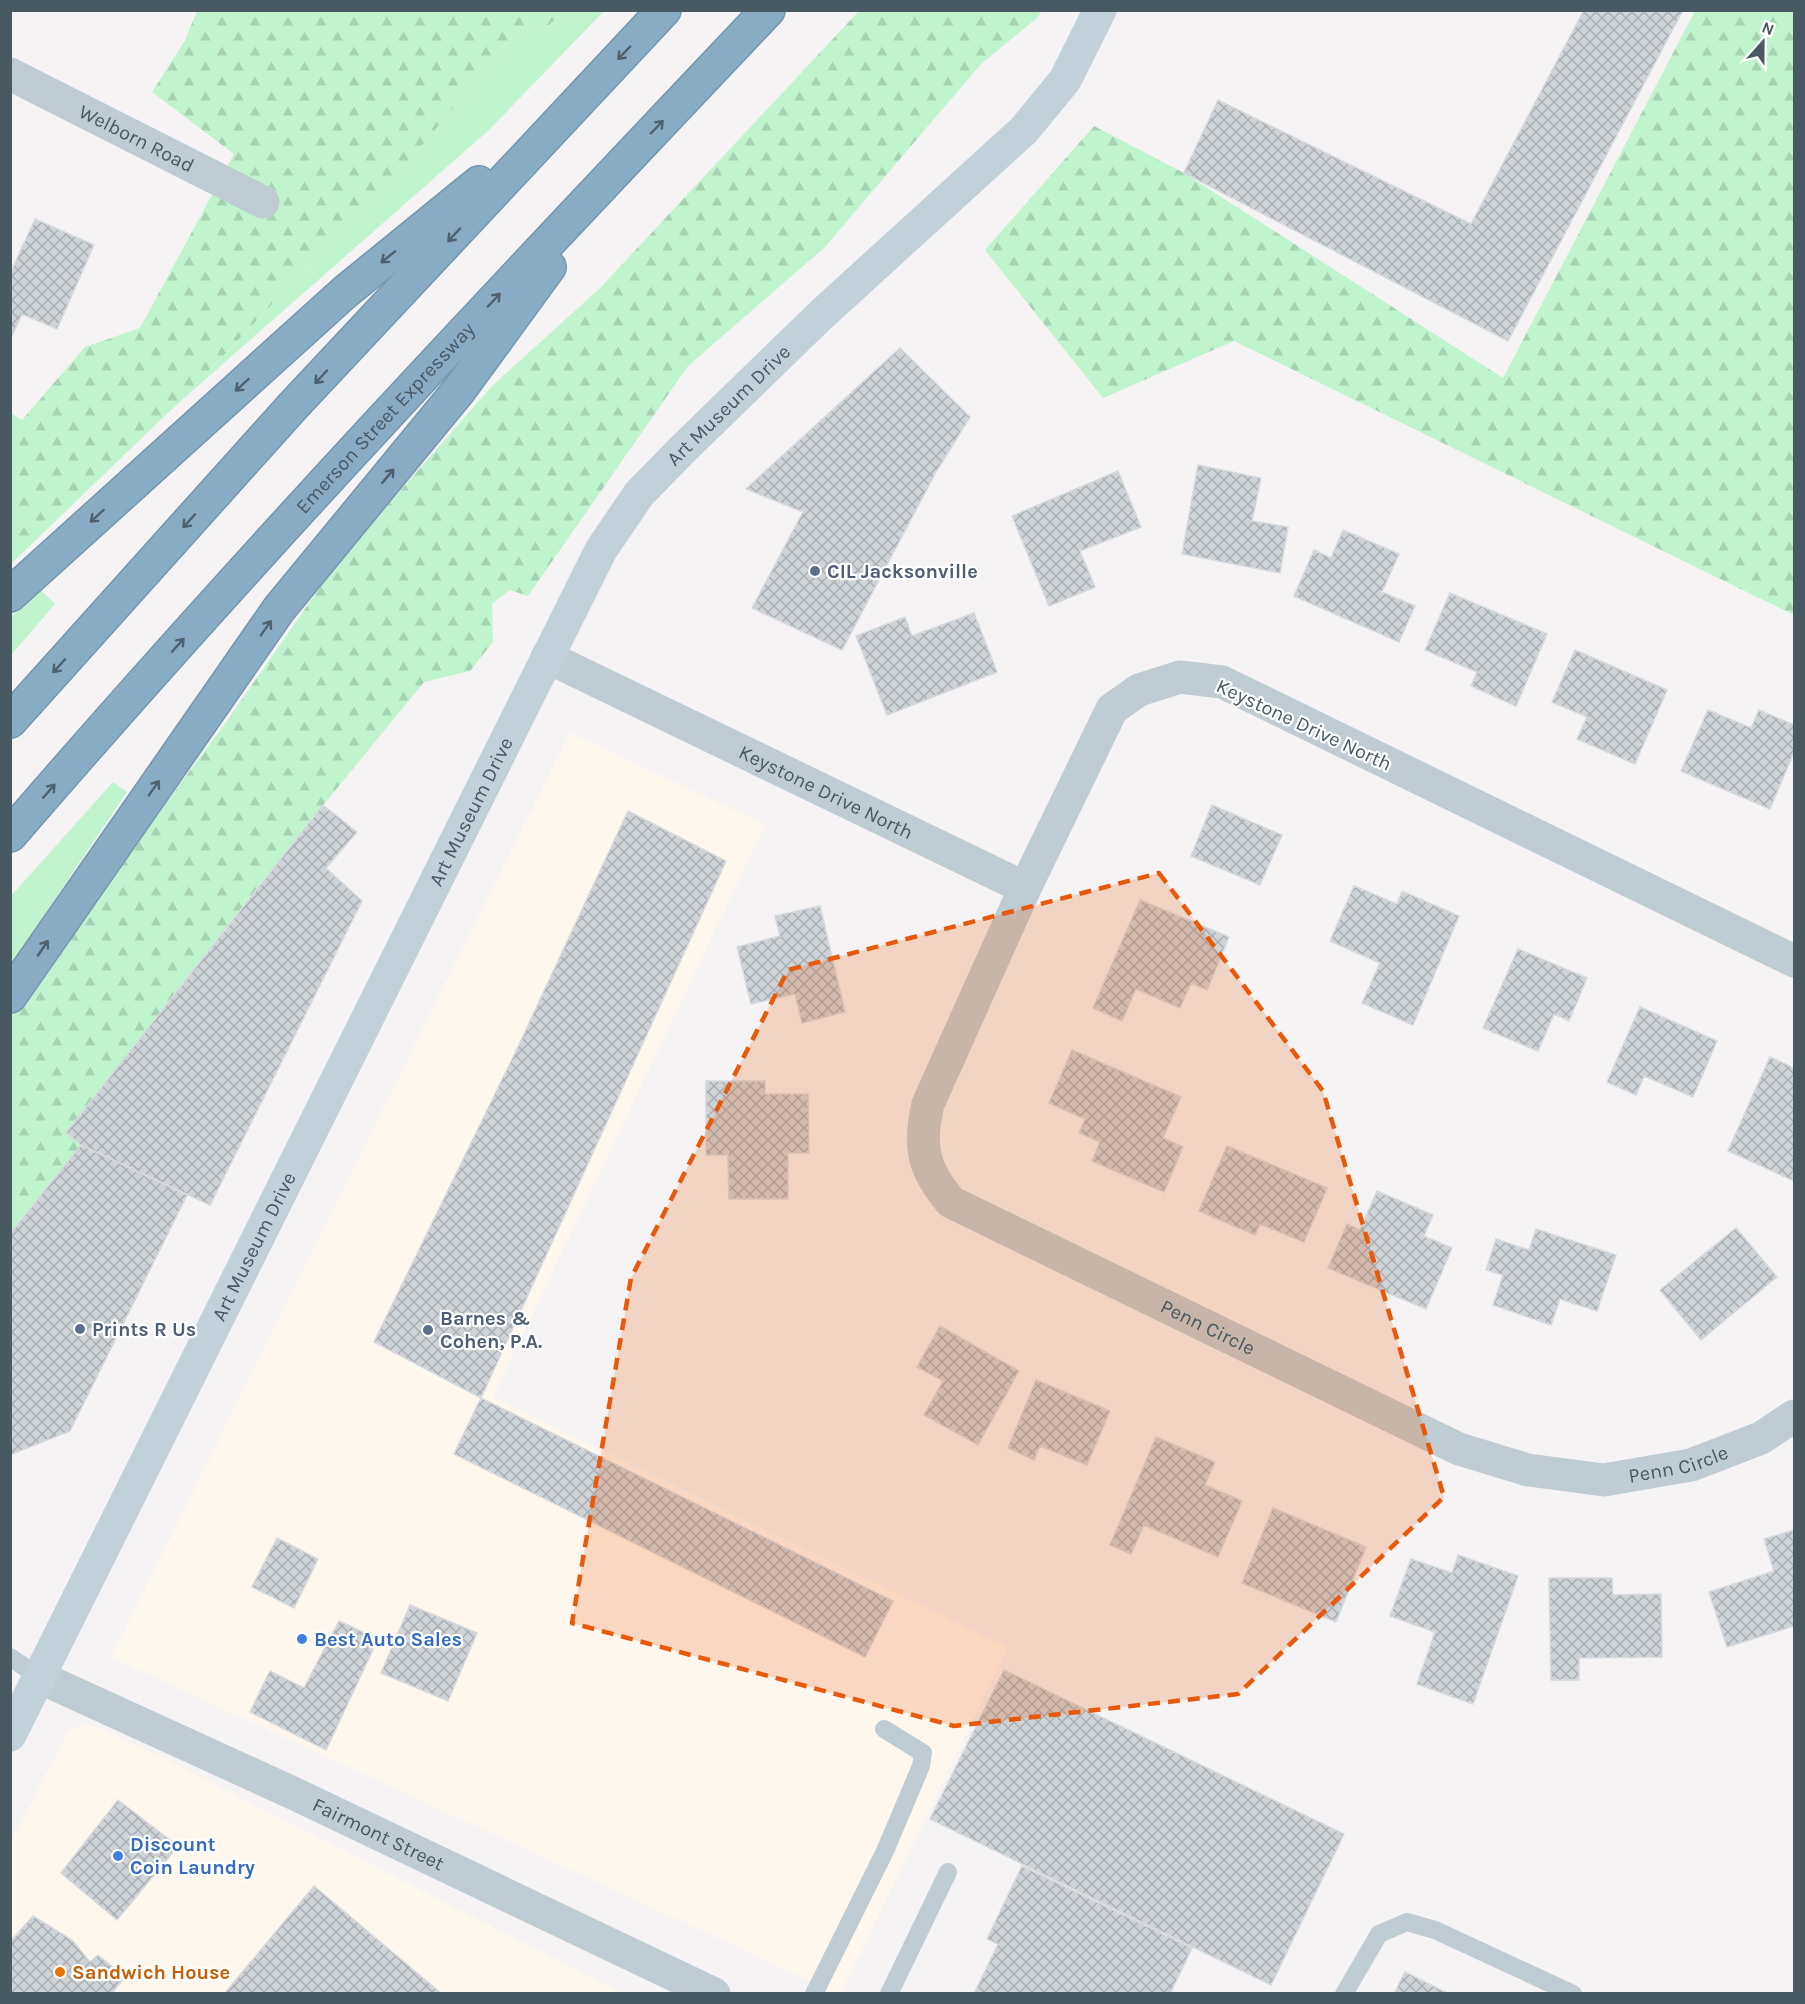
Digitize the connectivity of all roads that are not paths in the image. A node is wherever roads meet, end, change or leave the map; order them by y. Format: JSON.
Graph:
{"nodes":[{"id":1,"x":664,"y":10,"type":"edge"},
{"id":2,"x":768,"y":10,"type":"edge"},
{"id":3,"x":1100,"y":10,"type":"edge"},
{"id":4,"x":10,"y":74,"type":"edge"},
{"id":5,"x":580,"y":100,"type":"junction"},
{"id":6,"x":634,"y":152,"type":"junction"},
{"id":7,"x":263,"y":202,"type":"dead end"},
{"id":8,"x":10,"y":595,"type":"edge"},
{"id":9,"x":547,"y":657,"type":"junction"},
{"id":10,"x":10,"y":721,"type":"edge"},
{"id":11,"x":10,"y":835,"type":"edge"},
{"id":12,"x":1025,"y":888,"type":"junction"},
{"id":13,"x":1794,"y":960,"type":"edge"},
{"id":14,"x":10,"y":996,"type":"edge"},
{"id":15,"x":1794,"y":1416,"type":"edge"},
{"id":16,"x":10,"y":1657,"type":"edge"},
{"id":17,"x":39,"y":1677,"type":"junction"},
{"id":18,"x":885,"y":1729,"type":"dead end"},
{"id":19,"x":10,"y":1735,"type":"edge"},
{"id":20,"x":948,"y":1872,"type":"dead end"},
{"id":21,"x":714,"y":1994,"type":"edge"},
{"id":22,"x":814,"y":1994,"type":"edge"},
{"id":23,"x":889,"y":1994,"type":"edge"},
{"id":24,"x":1344,"y":1994,"type":"edge"},
{"id":25,"x":1573,"y":1994,"type":"edge"}],
"edges":[{"from":1,"to":5,"type":"highway","one_way":true},
{"from":6,"to":2,"type":"highway","name":"Emerson Street Expressway","one_way":true},
{"from":3,"to":9,"type":"street","name":"Art Museum Drive"},
{"from":4,"to":7,"type":"street","name":"Welborn Road"},
{"from":5,"to":8,"type":"highway","one_way":true},
{"from":5,"to":10,"type":"highway","one_way":true},
{"from":11,"to":6,"type":"highway","name":"Emerson Street Expressway","one_way":true},
{"from":14,"to":6,"type":"highway","one_way":true},
{"from":9,"to":12,"type":"street","name":"Keystone Drive North"},
{"from":9,"to":17,"type":"street","name":"Art Museum Drive"},
{"from":12,"to":13,"type":"street","name":"Keystone Drive North"},
{"from":12,"to":15,"type":"street","name":"Penn Circle"},
{"from":16,"to":17,"type":"lane"},
{"from":17,"to":19,"type":"street","name":"Art Museum Drive"},
{"from":17,"to":21,"type":"street","name":"Fairmont Street"},
{"from":18,"to":22,"type":"lane"},
{"from":20,"to":23,"type":"lane"},
{"from":24,"to":25,"type":"lane"}]}
